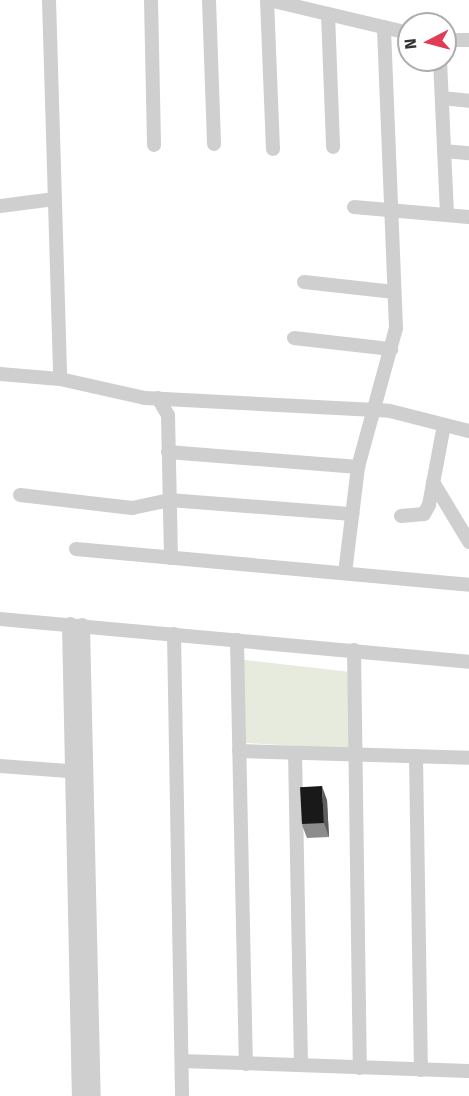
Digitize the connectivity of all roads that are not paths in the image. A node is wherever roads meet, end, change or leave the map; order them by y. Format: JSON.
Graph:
{"nodes":[{"id":1,"x":49,"y":0,"type":"edge"},
{"id":2,"x":151,"y":0,"type":"edge"},
{"id":3,"x":209,"y":0,"type":"edge"},
{"id":4,"x":268,"y":0,"type":"edge"},
{"id":5,"x":328,"y":14,"type":"junction"},
{"id":6,"x":384,"y":27,"type":"junction"},
{"id":7,"x":397,"y":30,"type":"edge"},
{"id":8,"x":441,"y":72,"type":"edge"},
{"id":9,"x":442,"y":98,"type":"junction"},
{"id":10,"x":469,"y":101,"type":"edge"},
{"id":11,"x":214,"y":144,"type":"dead end"},
{"id":12,"x":154,"y":145,"type":"dead end"},
{"id":13,"x":333,"y":147,"type":"dead end"},
{"id":14,"x":273,"y":149,"type":"dead end"},
{"id":15,"x":444,"y":151,"type":"junction"},
{"id":16,"x":469,"y":153,"type":"edge"},
{"id":17,"x":55,"y":199,"type":"junction"},
{"id":18,"x":0,"y":206,"type":"edge"},
{"id":19,"x":354,"y":207,"type":"dead end"},
{"id":20,"x":390,"y":210,"type":"junction"},
{"id":21,"x":447,"y":215,"type":"junction"},
{"id":22,"x":469,"y":217,"type":"edge"},
{"id":23,"x":304,"y":282,"type":"dead end"},
{"id":24,"x":394,"y":292,"type":"junction"},
{"id":25,"x":294,"y":338,"type":"dead end"},
{"id":26,"x":391,"y":349,"type":"junction"},
{"id":27,"x":0,"y":374,"type":"edge"},
{"id":28,"x":60,"y":379,"type":"junction"},
{"id":29,"x":158,"y":398,"type":"junction"},
{"id":30,"x":377,"y":410,"type":"junction"},
{"id":31,"x":444,"y":425,"type":"junction"},
{"id":32,"x":469,"y":431,"type":"edge"},
{"id":33,"x":168,"y":453,"type":"junction"},
{"id":34,"x":358,"y":468,"type":"junction"},
{"id":35,"x":433,"y":482,"type":"junction"},
{"id":36,"x":20,"y":495,"type":"dead end"},
{"id":37,"x":169,"y":500,"type":"junction"},
{"id":38,"x":352,"y":514,"type":"junction"},
{"id":39,"x":401,"y":516,"type":"dead end"},
{"id":40,"x":469,"y":542,"type":"edge"},
{"id":41,"x":76,"y":549,"type":"dead end"},
{"id":42,"x":171,"y":558,"type":"junction"},
{"id":43,"x":345,"y":573,"type":"junction"},
{"id":44,"x":469,"y":585,"type":"edge"},
{"id":45,"x":0,"y":619,"type":"edge"},
{"id":46,"x":0,"y":628,"type":"edge"},
{"id":47,"x":76,"y":630,"type":"junction"},
{"id":48,"x":174,"y":639,"type":"junction"},
{"id":49,"x":237,"y":644,"type":"junction"},
{"id":50,"x":354,"y":655,"type":"junction"},
{"id":51,"x":467,"y":667,"type":"edge"},
{"id":52,"x":239,"y":751,"type":"junction"},
{"id":53,"x":295,"y":753,"type":"junction"},
{"id":54,"x":354,"y":754,"type":"junction"},
{"id":55,"x":416,"y":756,"type":"junction"},
{"id":56,"x":469,"y":758,"type":"edge"},
{"id":57,"x":0,"y":766,"type":"edge"},
{"id":58,"x":79,"y":772,"type":"junction"},
{"id":59,"x":182,"y":1061,"type":"junction"},
{"id":60,"x":246,"y":1064,"type":"junction"},
{"id":61,"x":301,"y":1065,"type":"junction"},
{"id":62,"x":360,"y":1068,"type":"junction"},
{"id":63,"x":420,"y":1070,"type":"junction"},
{"id":64,"x":469,"y":1071,"type":"edge"},
{"id":65,"x":80,"y":1096,"type":"edge"},
{"id":66,"x":93,"y":1096,"type":"edge"},
{"id":67,"x":182,"y":1096,"type":"edge"}],
"edges":[{"from":1,"to":17,"type":"street"},
{"from":2,"to":12,"type":"street"},
{"from":3,"to":11,"type":"street"},
{"from":4,"to":5,"type":"street"},
{"from":4,"to":14,"type":"street"},
{"from":5,"to":6,"type":"street"},
{"from":5,"to":13,"type":"street"},
{"from":6,"to":7,"type":"street"},
{"from":6,"to":20,"type":"street"},
{"from":8,"to":9,"type":"street"},
{"from":9,"to":10,"type":"street"},
{"from":9,"to":15,"type":"street"},
{"from":15,"to":16,"type":"street"},
{"from":15,"to":21,"type":"street"},
{"from":17,"to":18,"type":"street"},
{"from":17,"to":28,"type":"street"},
{"from":19,"to":20,"type":"street"},
{"from":20,"to":21,"type":"street"},
{"from":20,"to":24,"type":"street"},
{"from":21,"to":22,"type":"street"},
{"from":23,"to":24,"type":"street"},
{"from":24,"to":26,"type":"street"},
{"from":25,"to":26,"type":"street"},
{"from":26,"to":30,"type":"street"},
{"from":27,"to":28,"type":"street"},
{"from":28,"to":29,"type":"street"},
{"from":29,"to":30,"type":"street"},
{"from":29,"to":33,"type":"street"},
{"from":30,"to":31,"type":"street"},
{"from":30,"to":34,"type":"street"},
{"from":31,"to":32,"type":"street"},
{"from":31,"to":35,"type":"street"},
{"from":33,"to":34,"type":"street"},
{"from":33,"to":37,"type":"street"},
{"from":34,"to":38,"type":"street"},
{"from":35,"to":39,"type":"street"},
{"from":35,"to":40,"type":"street"},
{"from":36,"to":37,"type":"street"},
{"from":37,"to":38,"type":"street"},
{"from":37,"to":42,"type":"street"},
{"from":38,"to":43,"type":"street"},
{"from":41,"to":42,"type":"street"},
{"from":42,"to":43,"type":"street"},
{"from":43,"to":44,"type":"street"},
{"from":45,"to":47,"type":"street"},
{"from":46,"to":47,"type":"street"},
{"from":47,"to":48,"type":"street"},
{"from":47,"to":58,"type":"street"},
{"from":48,"to":49,"type":"street"},
{"from":48,"to":59,"type":"street"},
{"from":49,"to":50,"type":"street"},
{"from":49,"to":52,"type":"street"},
{"from":50,"to":51,"type":"street"},
{"from":50,"to":54,"type":"street"},
{"from":52,"to":53,"type":"street"},
{"from":52,"to":60,"type":"street"},
{"from":53,"to":54,"type":"street"},
{"from":53,"to":61,"type":"street"},
{"from":54,"to":55,"type":"street"},
{"from":54,"to":62,"type":"street"},
{"from":55,"to":56,"type":"street"},
{"from":55,"to":63,"type":"street"},
{"from":57,"to":58,"type":"street"},
{"from":58,"to":65,"type":"street"},
{"from":58,"to":66,"type":"street"},
{"from":59,"to":60,"type":"street"},
{"from":59,"to":67,"type":"street"},
{"from":60,"to":61,"type":"street"},
{"from":61,"to":62,"type":"street"},
{"from":62,"to":63,"type":"street"},
{"from":63,"to":64,"type":"street"}]}
